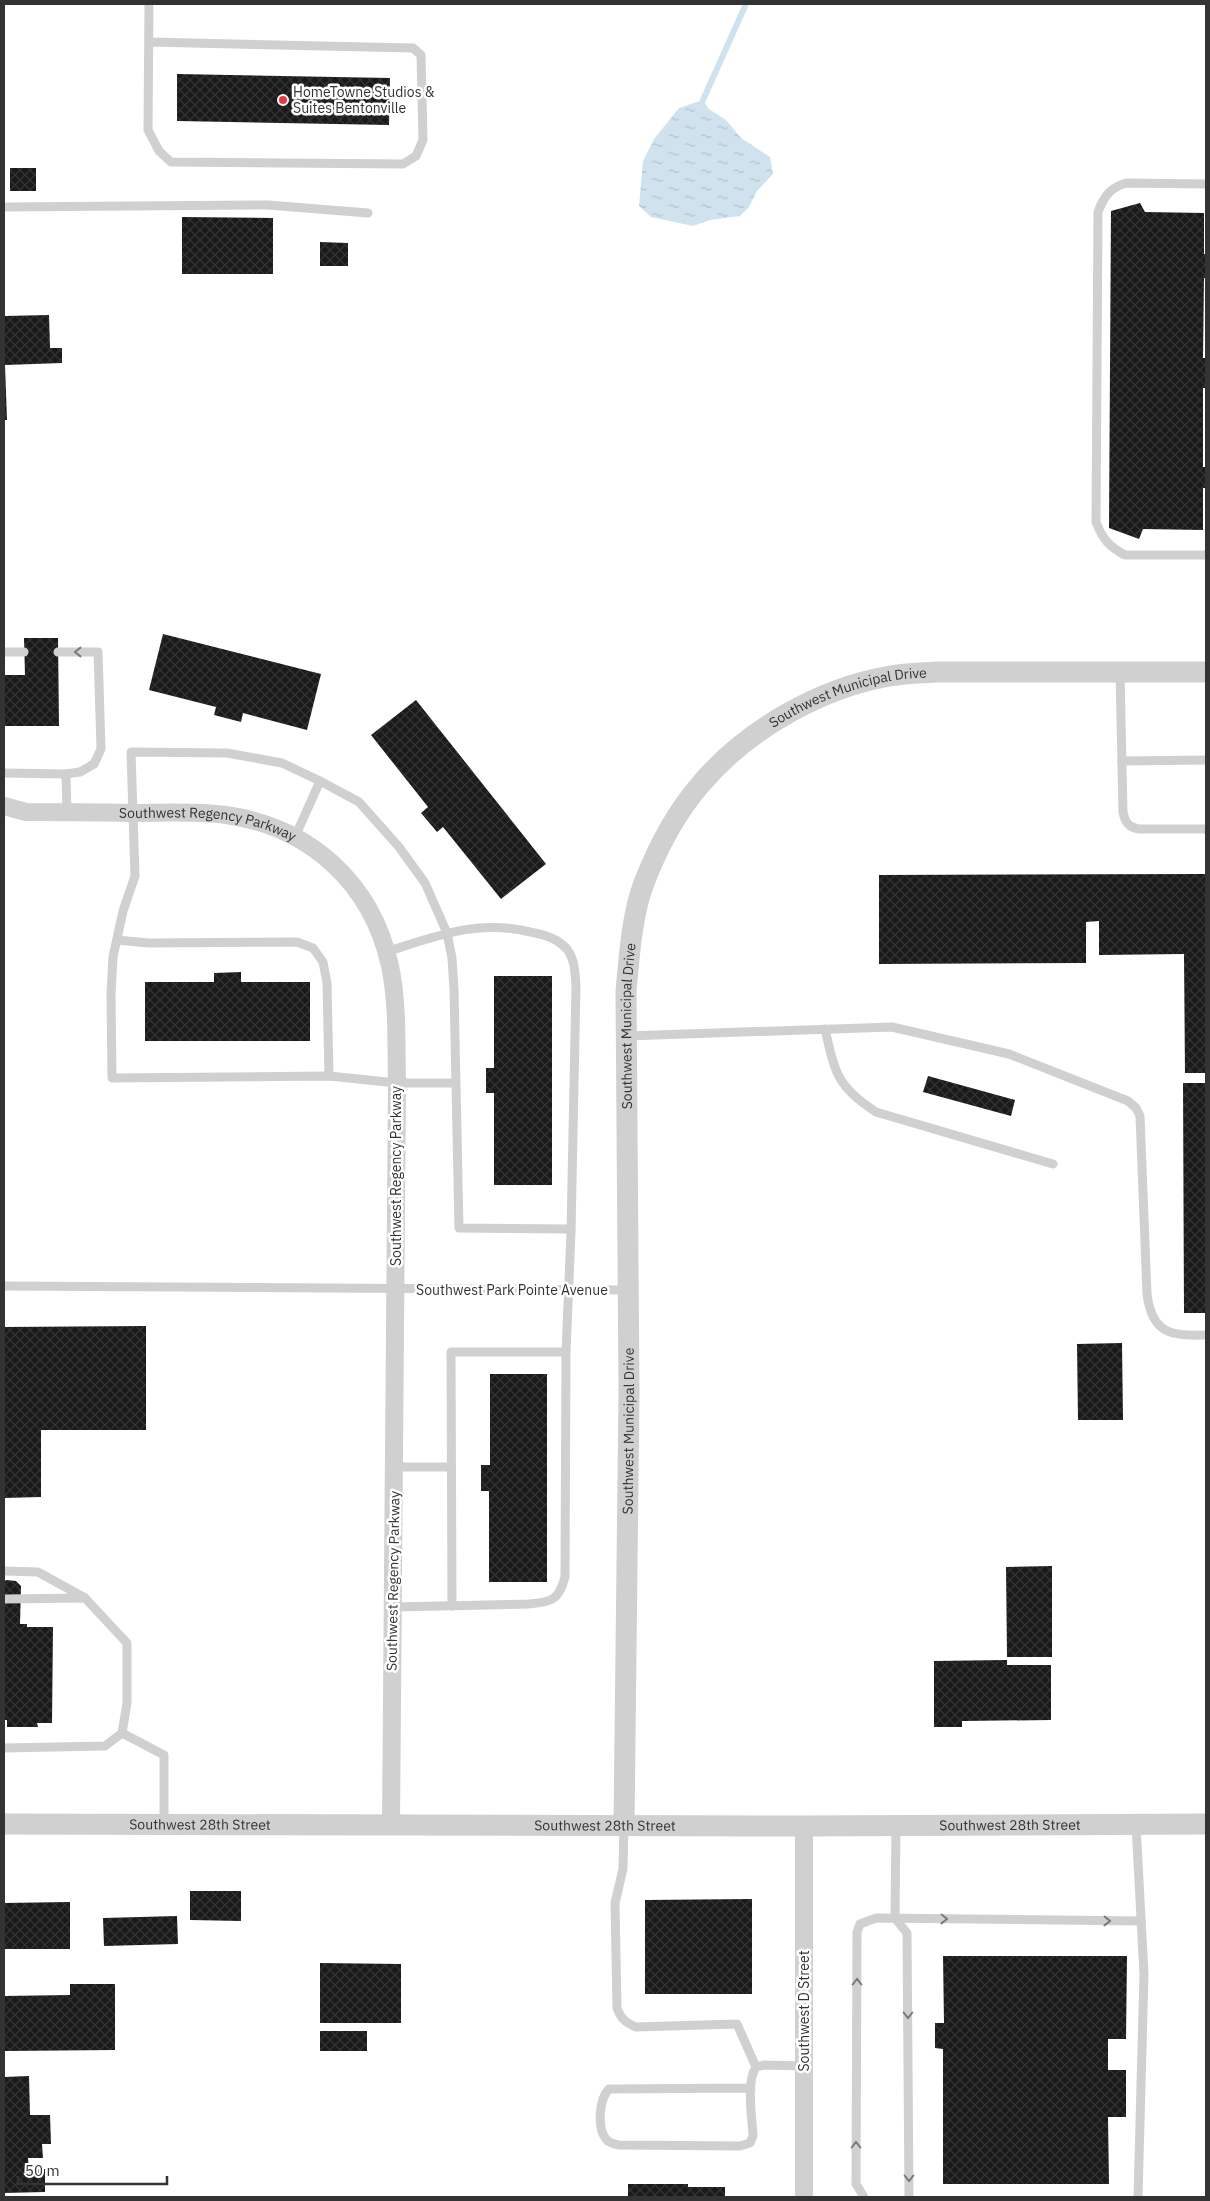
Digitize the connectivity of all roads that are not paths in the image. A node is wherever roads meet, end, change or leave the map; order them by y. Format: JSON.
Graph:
{"nodes":[{"id":1,"x":149,"y":4,"type":"edge"},
{"id":2,"x":149,"y":42,"type":"junction"},
{"id":3,"x":1206,"y":184,"type":"edge"},
{"id":4,"x":4,"y":207,"type":"edge"},
{"id":5,"x":368,"y":213,"type":"dead end"},
{"id":6,"x":1206,"y":555,"type":"edge"},
{"id":7,"x":4,"y":652,"type":"edge"},
{"id":8,"x":24,"y":652,"type":"dead end"},
{"id":9,"x":58,"y":652,"type":"dead end"},
{"id":10,"x":1120,"y":672,"type":"junction"},
{"id":11,"x":1206,"y":672,"type":"edge"},
{"id":12,"x":1206,"y":760,"type":"edge"},
{"id":13,"x":1122,"y":761,"type":"junction"},
{"id":14,"x":4,"y":772,"type":"edge"},
{"id":15,"x":66,"y":774,"type":"junction"},
{"id":16,"x":320,"y":780,"type":"junction"},
{"id":17,"x":4,"y":806,"type":"edge"},
{"id":18,"x":26,"y":812,"type":"junction"},
{"id":19,"x":67,"y":812,"type":"junction"},
{"id":20,"x":134,"y":813,"type":"junction"},
{"id":21,"x":4,"y":819,"type":"edge"},
{"id":22,"x":1206,"y":829,"type":"edge"},
{"id":23,"x":295,"y":836,"type":"junction"},
{"id":24,"x":447,"y":933,"type":"junction"},
{"id":25,"x":117,"y":940,"type":"junction"},
{"id":26,"x":386,"y":952,"type":"junction"},
{"id":27,"x":825,"y":1029,"type":"junction"},
{"id":28,"x":627,"y":1036,"type":"junction"},
{"id":29,"x":329,"y":1076,"type":"junction"},
{"id":30,"x":397,"y":1083,"type":"junction"},
{"id":31,"x":456,"y":1083,"type":"junction"},
{"id":32,"x":1053,"y":1164,"type":"dead end"},
{"id":33,"x":571,"y":1229,"type":"junction"},
{"id":34,"x":4,"y":1286,"type":"edge"},
{"id":35,"x":395,"y":1290,"type":"junction"},
{"id":36,"x":568,"y":1290,"type":"junction"},
{"id":37,"x":629,"y":1290,"type":"junction"},
{"id":38,"x":1206,"y":1335,"type":"edge"},
{"id":39,"x":566,"y":1352,"type":"junction"},
{"id":40,"x":394,"y":1467,"type":"junction"},
{"id":41,"x":451,"y":1467,"type":"junction"},
{"id":42,"x":4,"y":1572,"type":"edge"},
{"id":43,"x":85,"y":1598,"type":"junction"},
{"id":44,"x":4,"y":1599,"type":"edge"},
{"id":45,"x":452,"y":1606,"type":"junction"},
{"id":46,"x":393,"y":1607,"type":"junction"},
{"id":47,"x":122,"y":1733,"type":"junction"},
{"id":48,"x":4,"y":1748,"type":"edge"},
{"id":49,"x":4,"y":1824,"type":"edge"},
{"id":50,"x":1206,"y":1824,"type":"edge"},
{"id":51,"x":164,"y":1825,"type":"junction"},
{"id":52,"x":391,"y":1825,"type":"junction"},
{"id":53,"x":624,"y":1825,"type":"junction"},
{"id":54,"x":896,"y":1825,"type":"junction"},
{"id":55,"x":1136,"y":1825,"type":"junction"},
{"id":56,"x":804,"y":1826,"type":"junction"},
{"id":57,"x":895,"y":1918,"type":"junction"},
{"id":58,"x":1141,"y":1921,"type":"junction"},
{"id":59,"x":804,"y":2066,"type":"junction"},
{"id":60,"x":756,"y":2067,"type":"junction"},
{"id":61,"x":751,"y":2088,"type":"junction"},
{"id":62,"x":862,"y":2195,"type":"edge"},
{"id":63,"x":804,"y":2197,"type":"edge"},
{"id":64,"x":909,"y":2197,"type":"edge"},
{"id":65,"x":1138,"y":2197,"type":"edge"}],
"edges":[{"from":1,"to":2,"type":"lane"},
{"from":2,"to":2,"type":"lane"},
{"from":3,"to":6,"type":"lane"},
{"from":4,"to":5,"type":"lane"},
{"from":7,"to":8,"type":"lane"},
{"from":15,"to":9,"type":"lane","one_way":true},
{"from":10,"to":11,"type":"street","name":"Southwest Municipal Drive"},
{"from":10,"to":13,"type":"lane"},
{"from":10,"to":28,"type":"street","name":"Southwest Municipal Drive"},
{"from":12,"to":13,"type":"lane"},
{"from":13,"to":22,"type":"lane"},
{"from":14,"to":15,"type":"lane"},
{"from":15,"to":19,"type":"lane"},
{"from":16,"to":20,"type":"lane"},
{"from":16,"to":23,"type":"lane"},
{"from":16,"to":24,"type":"lane"},
{"from":17,"to":18,"type":"street","name":"Southwest Regency Parkway"},
{"from":18,"to":19,"type":"street","name":"Southwest Regency Parkway"},
{"from":18,"to":21,"type":"street","name":"Southwest Regency Parkway"},
{"from":19,"to":20,"type":"street","name":"Southwest Regency Parkway"},
{"from":20,"to":23,"type":"street","name":"Southwest Regency Parkway"},
{"from":20,"to":25,"type":"lane"},
{"from":23,"to":26,"type":"street","name":"Southwest Regency Parkway"},
{"from":24,"to":26,"type":"lane"},
{"from":24,"to":31,"type":"lane"},
{"from":24,"to":33,"type":"lane"},
{"from":25,"to":29,"type":"lane"},
{"from":25,"to":29,"type":"lane"},
{"from":26,"to":30,"type":"street","name":"Southwest Regency Parkway"},
{"from":27,"to":28,"type":"lane"},
{"from":27,"to":32,"type":"lane"},
{"from":27,"to":38,"type":"lane"},
{"from":28,"to":37,"type":"street","name":"Southwest Municipal Drive"},
{"from":29,"to":30,"type":"lane"},
{"from":30,"to":31,"type":"lane"},
{"from":30,"to":35,"type":"street","name":"Southwest Regency Parkway"},
{"from":31,"to":33,"type":"lane"},
{"from":33,"to":36,"type":"lane"},
{"from":34,"to":35,"type":"lane","name":"Southwest Park Pointe Avenue"},
{"from":35,"to":36,"type":"lane","name":"Southwest Park Pointe Avenue"},
{"from":35,"to":40,"type":"street","name":"Southwest Regency Parkway"},
{"from":36,"to":37,"type":"lane","name":"Southwest Park Pointe Avenue"},
{"from":36,"to":39,"type":"lane"},
{"from":37,"to":53,"type":"street","name":"Southwest Municipal Drive"},
{"from":39,"to":41,"type":"lane"},
{"from":39,"to":45,"type":"lane"},
{"from":40,"to":41,"type":"lane"},
{"from":40,"to":46,"type":"street","name":"Southwest Regency Parkway"},
{"from":41,"to":45,"type":"lane"},
{"from":42,"to":43,"type":"lane"},
{"from":43,"to":44,"type":"lane"},
{"from":43,"to":47,"type":"lane"},
{"from":45,"to":46,"type":"lane"},
{"from":46,"to":52,"type":"street","name":"Southwest Regency Parkway"},
{"from":47,"to":48,"type":"lane"},
{"from":47,"to":51,"type":"lane"},
{"from":49,"to":51,"type":"street","name":"Southwest 28th Street"},
{"from":50,"to":55,"type":"street","name":"Southwest 28th Street"},
{"from":51,"to":52,"type":"street","name":"Southwest 28th Street"},
{"from":52,"to":53,"type":"street","name":"Southwest 28th Street"},
{"from":53,"to":56,"type":"street","name":"Southwest 28th Street"},
{"from":53,"to":60,"type":"lane"},
{"from":54,"to":55,"type":"street","name":"Southwest 28th Street"},
{"from":54,"to":56,"type":"street","name":"Southwest 28th Street"},
{"from":54,"to":57,"type":"lane"},
{"from":55,"to":58,"type":"lane"},
{"from":56,"to":59,"type":"street","name":"Southwest D Street"},
{"from":57,"to":58,"type":"lane","one_way":true},
{"from":62,"to":57,"type":"lane","one_way":true},
{"from":57,"to":64,"type":"lane","one_way":true},
{"from":58,"to":65,"type":"lane"},
{"from":59,"to":60,"type":"lane"},
{"from":59,"to":63,"type":"street","name":"Southwest D Street"},
{"from":60,"to":61,"type":"lane"},
{"from":61,"to":61,"type":"lane"}]}
